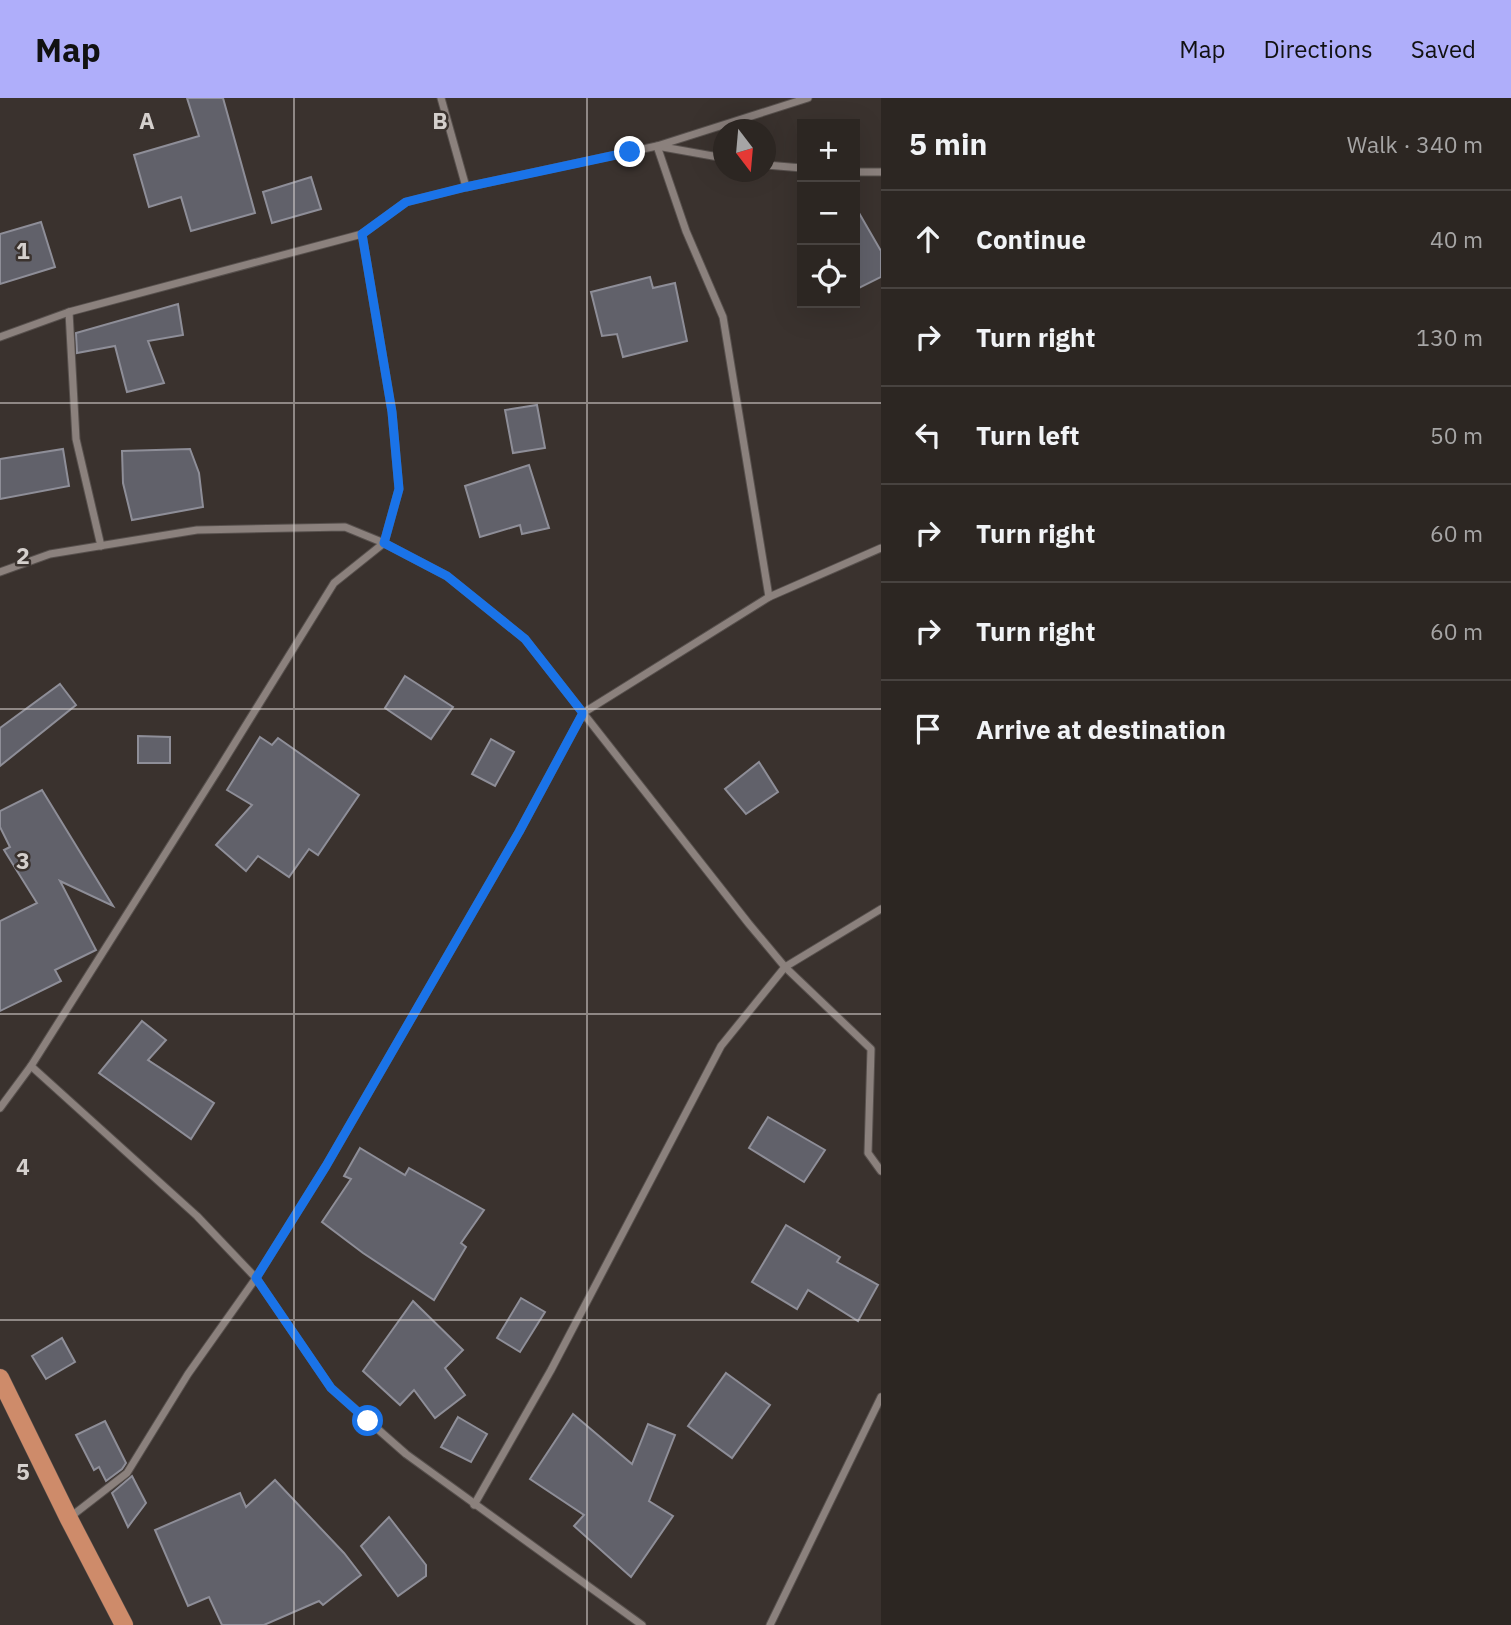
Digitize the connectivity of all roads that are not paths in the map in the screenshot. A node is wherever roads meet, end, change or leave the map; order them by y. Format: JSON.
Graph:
{"nodes":[{"id":1,"x":441,"y":98,"type":"edge"},
{"id":2,"x":808,"y":98,"type":"edge"},
{"id":3,"x":657,"y":146,"type":"junction"},
{"id":4,"x":713,"y":156,"type":"edge"},
{"id":5,"x":776,"y":166,"type":"edge"},
{"id":6,"x":797,"y":168,"type":"edge"},
{"id":7,"x":860,"y":172,"type":"edge"},
{"id":8,"x":881,"y":172,"type":"edge"},
{"id":9,"x":466,"y":187,"type":"junction"},
{"id":10,"x":362,"y":234,"type":"junction"},
{"id":11,"x":69,"y":312,"type":"junction"},
{"id":12,"x":0,"y":337,"type":"edge"},
{"id":13,"x":384,"y":543,"type":"junction"},
{"id":14,"x":101,"y":546,"type":"junction"},
{"id":15,"x":881,"y":548,"type":"edge"},
{"id":16,"x":0,"y":572,"type":"edge"},
{"id":17,"x":769,"y":597,"type":"junction"},
{"id":18,"x":583,"y":713,"type":"junction"},
{"id":19,"x":881,"y":909,"type":"edge"},
{"id":20,"x":785,"y":967,"type":"junction"},
{"id":21,"x":31,"y":1066,"type":"junction"},
{"id":22,"x":0,"y":1108,"type":"edge"},
{"id":23,"x":881,"y":1171,"type":"edge"},
{"id":24,"x":256,"y":1278,"type":"junction"},
{"id":25,"x":0,"y":1378,"type":"edge"},
{"id":26,"x":881,"y":1398,"type":"edge"},
{"id":27,"x":474,"y":1505,"type":"junction"},
{"id":28,"x":69,"y":1518,"type":"junction"},
{"id":29,"x":124,"y":1625,"type":"edge"},
{"id":30,"x":642,"y":1625,"type":"edge"},
{"id":31,"x":769,"y":1625,"type":"edge"}],
"edges":[{"from":1,"to":9,"type":"street"},
{"from":2,"to":3,"type":"street"},
{"from":3,"to":4,"type":"street"},
{"from":3,"to":9,"type":"street"},
{"from":3,"to":17,"type":"street"},
{"from":5,"to":6,"type":"street"},
{"from":7,"to":8,"type":"street"},
{"from":9,"to":10,"type":"street"},
{"from":10,"to":11,"type":"street"},
{"from":10,"to":13,"type":"street"},
{"from":11,"to":12,"type":"street"},
{"from":11,"to":14,"type":"street"},
{"from":13,"to":14,"type":"street"},
{"from":13,"to":18,"type":"street"},
{"from":13,"to":21,"type":"street"},
{"from":14,"to":16,"type":"street"},
{"from":15,"to":17,"type":"street"},
{"from":17,"to":18,"type":"street"},
{"from":18,"to":20,"type":"street"},
{"from":18,"to":24,"type":"street"},
{"from":19,"to":20,"type":"street"},
{"from":20,"to":23,"type":"street"},
{"from":20,"to":27,"type":"street"},
{"from":21,"to":22,"type":"street"},
{"from":21,"to":24,"type":"street"},
{"from":24,"to":27,"type":"street"},
{"from":24,"to":28,"type":"street"},
{"from":25,"to":28,"type":"main road"},
{"from":26,"to":31,"type":"street"},
{"from":27,"to":30,"type":"street"},
{"from":28,"to":29,"type":"main road"}]}
